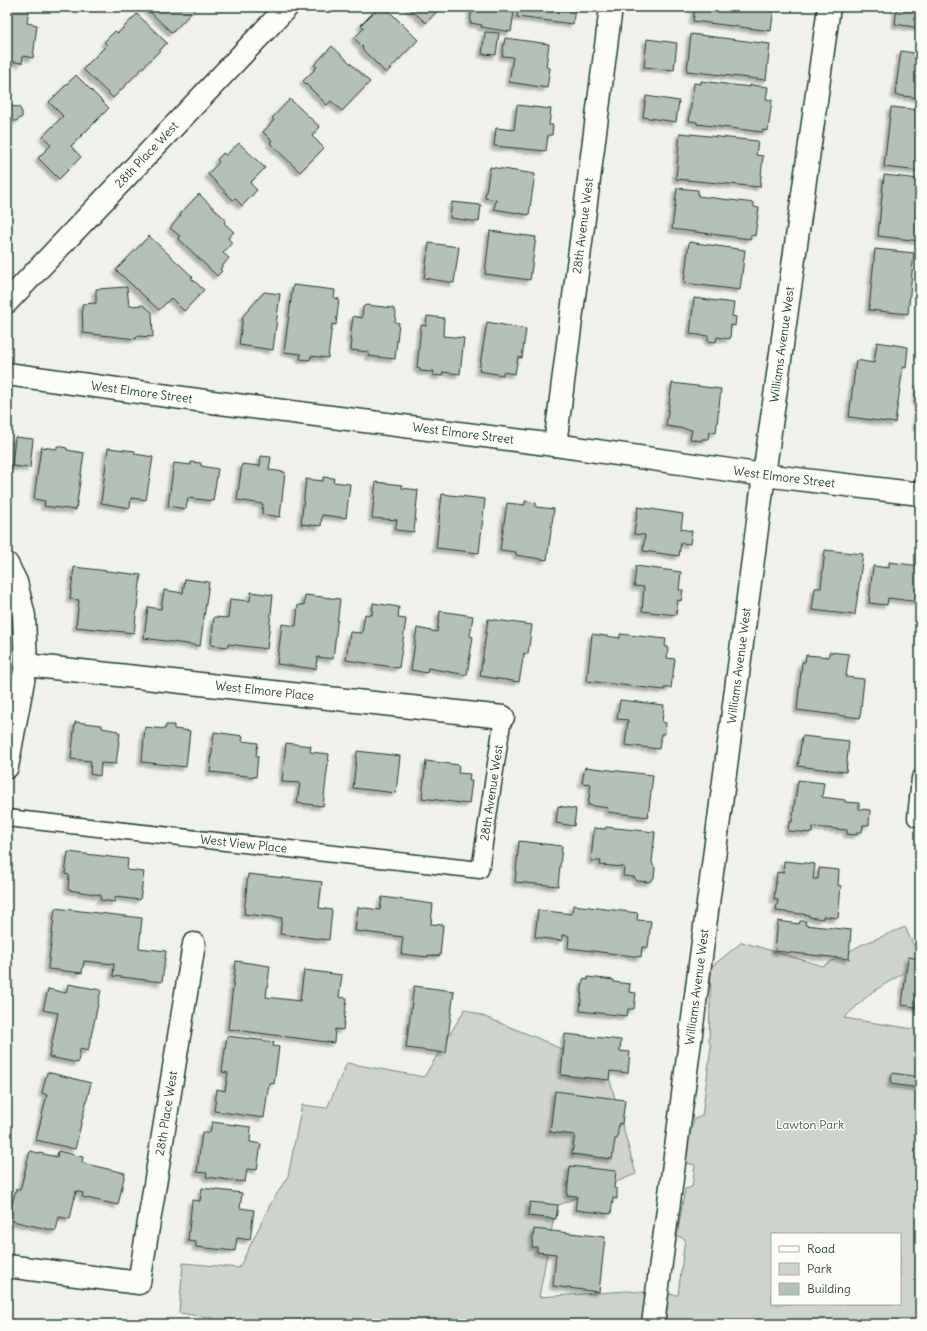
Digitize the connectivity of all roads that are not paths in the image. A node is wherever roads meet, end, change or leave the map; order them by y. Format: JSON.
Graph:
{"nodes":[{"id":1,"x":287,"y":7,"type":"edge"},
{"id":2,"x":611,"y":7,"type":"edge"},
{"id":3,"x":829,"y":7,"type":"edge"},
{"id":4,"x":7,"y":302,"type":"edge"},
{"id":5,"x":7,"y":374,"type":"edge"},
{"id":6,"x":555,"y":445,"type":"junction"},
{"id":7,"x":764,"y":475,"type":"junction"},
{"id":8,"x":920,"y":494,"type":"edge"},
{"id":9,"x":7,"y":564,"type":"edge"},
{"id":10,"x":26,"y":665,"type":"junction"},
{"id":11,"x":503,"y":717,"type":"joint"},
{"id":12,"x":7,"y":767,"type":"edge"},
{"id":13,"x":920,"y":778,"type":"edge"},
{"id":14,"x":7,"y":818,"type":"edge"},
{"id":15,"x":916,"y":818,"type":"dead end"},
{"id":16,"x":480,"y":870,"type":"joint"},
{"id":17,"x":194,"y":944,"type":"dead end"},
{"id":18,"x":7,"y":1266,"type":"edge"},
{"id":19,"x":653,"y":1324,"type":"edge"}],
"edges":[{"from":1,"to":4,"type":"street","name":"28th Place West"},
{"from":2,"to":6,"type":"street","name":"28th Avenue West"},
{"from":3,"to":7,"type":"street","name":"Williams Avenue West"},
{"from":5,"to":6,"type":"street","name":"West Elmore Street"},
{"from":6,"to":7,"type":"street","name":"West Elmore Street"},
{"from":7,"to":8,"type":"street","name":"West Elmore Street"},
{"from":7,"to":19,"type":"street","name":"Williams Avenue West"},
{"from":9,"to":10,"type":"street"},
{"from":10,"to":11,"type":"street","name":"West Elmore Place"},
{"from":10,"to":12,"type":"street"},
{"from":11,"to":16,"type":"lane","name":"28th Avenue West"},
{"from":13,"to":15,"type":"lane"},
{"from":14,"to":16,"type":"lane","name":"West View Place"},
{"from":17,"to":18,"type":"street","name":"28th Place West"}]}
